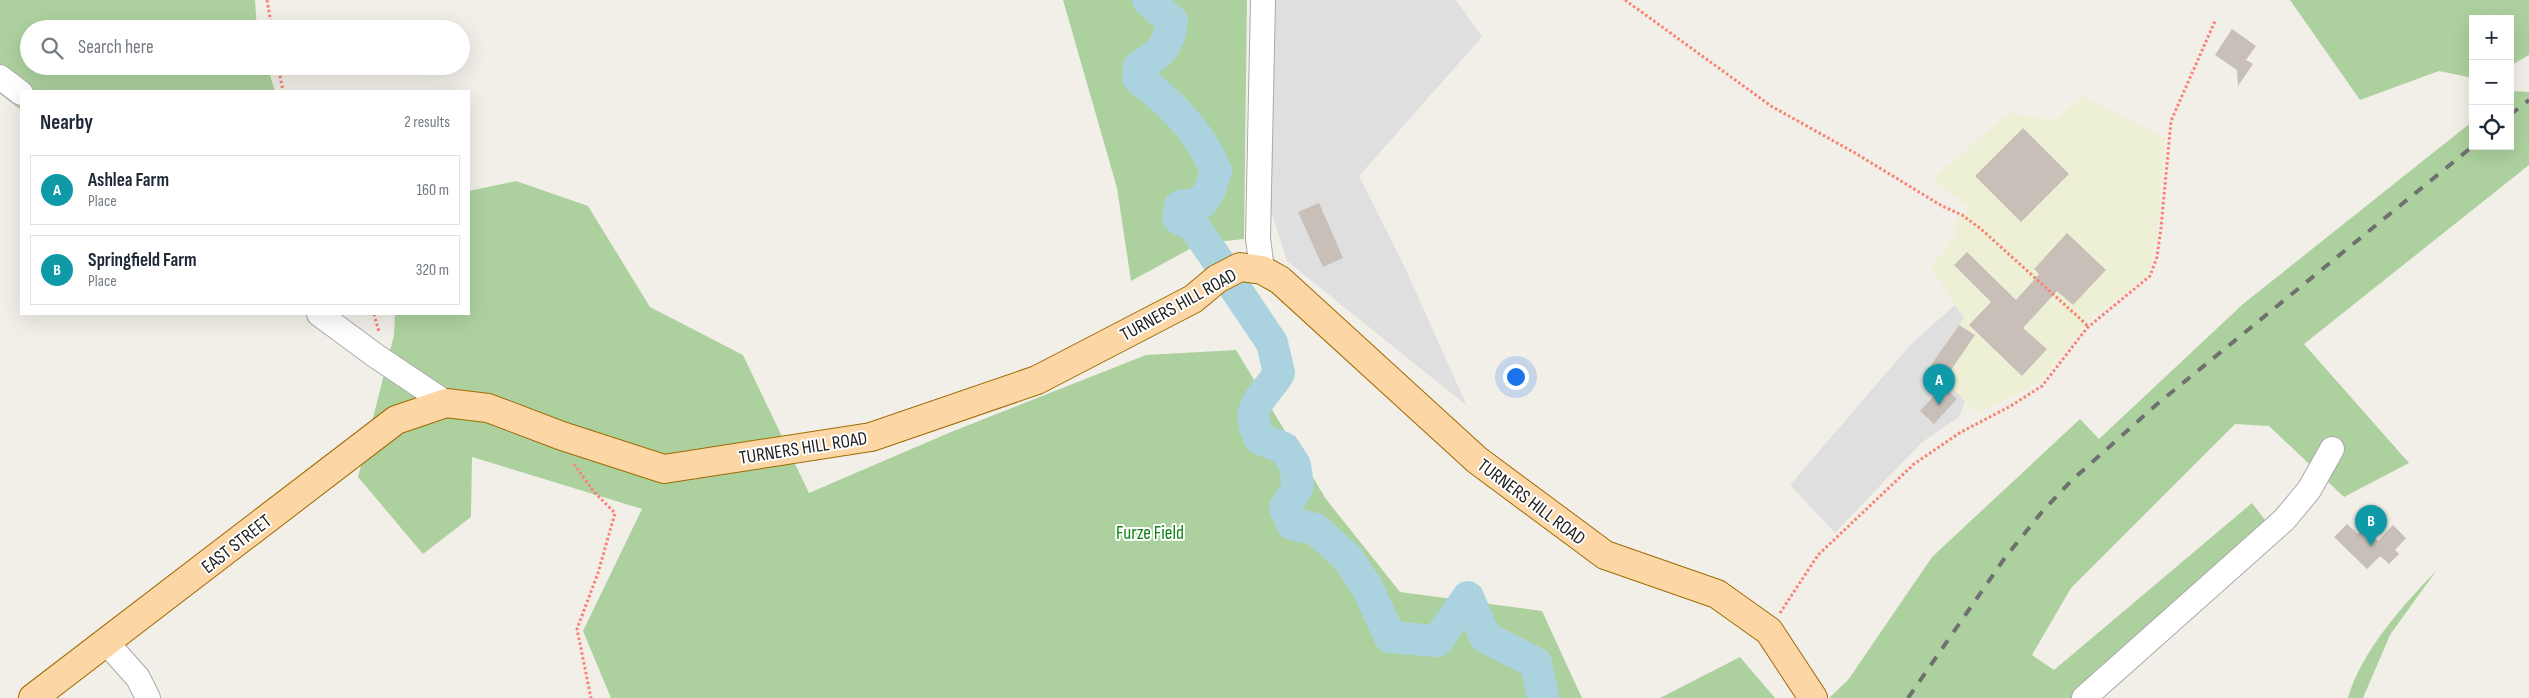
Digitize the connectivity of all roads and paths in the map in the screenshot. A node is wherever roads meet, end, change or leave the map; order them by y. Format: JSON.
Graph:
{"nodes":[{"id":1,"x":267,"y":0,"type":"edge"},
{"id":2,"x":1263,"y":0,"type":"edge"},
{"id":3,"x":1625,"y":0,"type":"edge"},
{"id":4,"x":270,"y":20,"type":"edge"},
{"id":5,"x":2215,"y":21,"type":"dead end"},
{"id":6,"x":280,"y":75,"type":"edge"},
{"id":7,"x":0,"y":78,"type":"edge"},
{"id":8,"x":283,"y":90,"type":"edge"},
{"id":9,"x":20,"y":92,"type":"edge"},
{"id":10,"x":1262,"y":270,"type":"junction"},
{"id":11,"x":320,"y":315,"type":"edge"},
{"id":12,"x":2087,"y":328,"type":"junction"},
{"id":13,"x":446,"y":403,"type":"junction"},
{"id":14,"x":562,"y":436,"type":"junction"},
{"id":15,"x":2332,"y":449,"type":"dead end"},
{"id":16,"x":1769,"y":631,"type":"junction"},
{"id":17,"x":106,"y":642,"type":"junction"},
{"id":18,"x":33,"y":698,"type":"edge"},
{"id":19,"x":148,"y":698,"type":"edge"},
{"id":20,"x":591,"y":698,"type":"edge"},
{"id":21,"x":1813,"y":698,"type":"edge"},
{"id":22,"x":2084,"y":698,"type":"edge"}],
"edges":[{"from":1,"to":4,"type":"path"},
{"from":2,"to":10,"type":"street"},
{"from":3,"to":12,"type":"path"},
{"from":5,"to":12,"type":"path"},
{"from":6,"to":8,"type":"path"},
{"from":7,"to":9,"type":"street"},
{"from":10,"to":14,"type":"main road","name":"TURNERS HILL ROAD"},
{"from":10,"to":16,"type":"main road","name":"TURNERS HILL ROAD"},
{"from":11,"to":13,"type":"street"},
{"from":12,"to":16,"type":"path"},
{"from":13,"to":14,"type":"main road","name":"TURNERS HILL ROAD"},
{"from":13,"to":17,"type":"main road","name":"EAST STREET"},
{"from":14,"to":20,"type":"path"},
{"from":15,"to":22,"type":"street"},
{"from":16,"to":21,"type":"main road","name":"TURNERS HILL ROAD"},
{"from":17,"to":18,"type":"main road","name":"EAST STREET"},
{"from":17,"to":19,"type":"street"}]}
